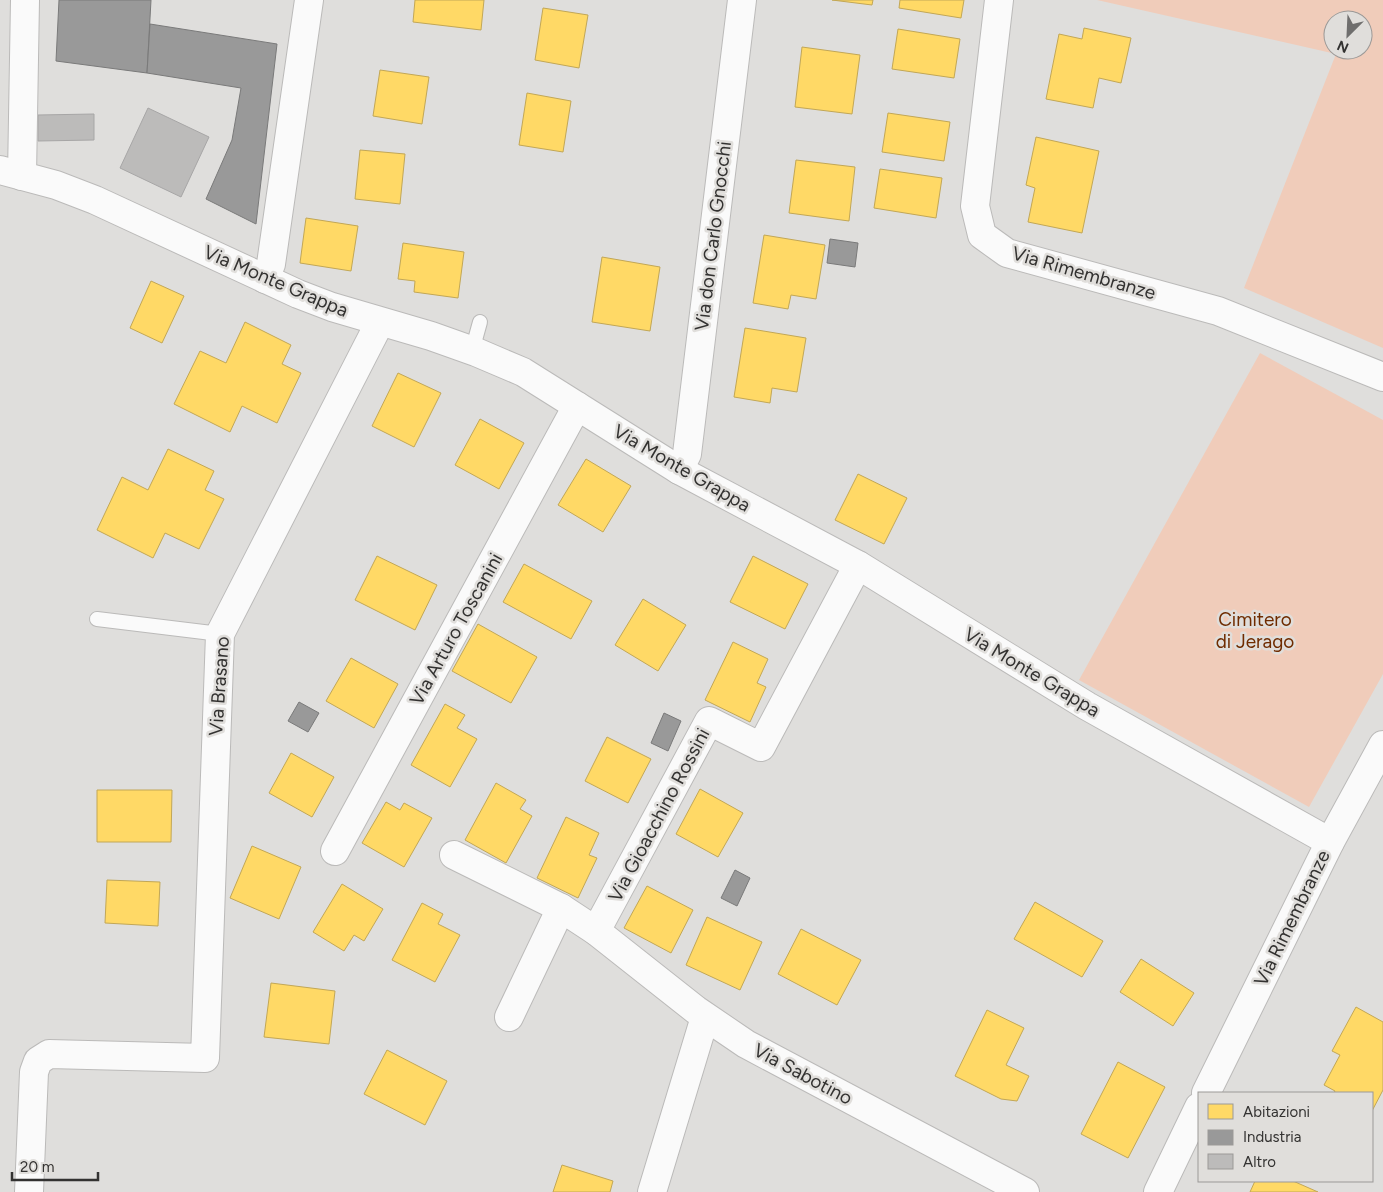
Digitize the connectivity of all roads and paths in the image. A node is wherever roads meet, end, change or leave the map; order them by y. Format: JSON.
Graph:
{"nodes":[{"id":1,"x":25,"y":0,"type":"edge"},
{"id":2,"x":309,"y":0,"type":"edge"},
{"id":3,"x":742,"y":0,"type":"edge"},
{"id":4,"x":999,"y":0,"type":"edge"},
{"id":5,"x":11,"y":173,"type":"edge"},
{"id":6,"x":265,"y":280,"type":"junction"},
{"id":7,"x":380,"y":322,"type":"junction"},
{"id":8,"x":480,"y":322,"type":"dead end"},
{"id":9,"x":472,"y":351,"type":"junction"},
{"id":10,"x":1383,"y":376,"type":"edge"},
{"id":11,"x":577,"y":406,"type":"junction"},
{"id":12,"x":678,"y":470,"type":"junction"},
{"id":13,"x":858,"y":565,"type":"junction"},
{"id":14,"x":97,"y":619,"type":"dead end"},
{"id":15,"x":220,"y":634,"type":"junction"},
{"id":16,"x":1383,"y":744,"type":"edge"},
{"id":17,"x":1330,"y":842,"type":"junction"},
{"id":18,"x":335,"y":851,"type":"dead end"},
{"id":19,"x":454,"y":855,"type":"dead end"},
{"id":20,"x":561,"y":908,"type":"junction"},
{"id":21,"x":596,"y":931,"type":"junction"},
{"id":22,"x":509,"y":1017,"type":"dead end"},
{"id":23,"x":705,"y":1017,"type":"junction"},
{"id":24,"x":1206,"y":1092,"type":"edge"},
{"id":25,"x":1198,"y":1109,"type":"edge"},
{"id":26,"x":29,"y":1192,"type":"edge"},
{"id":27,"x":652,"y":1192,"type":"edge"},
{"id":28,"x":1025,"y":1192,"type":"edge"},
{"id":29,"x":1158,"y":1192,"type":"edge"}],
"edges":[{"from":1,"to":5,"type":"street"},
{"from":2,"to":6,"type":"street"},
{"from":3,"to":12,"type":"street","name":"Via don Carlo Gnocchi"},
{"from":4,"to":10,"type":"street","name":"Via Rimembranze"},
{"from":5,"to":6,"type":"street","name":"Via Monte Grappa"},
{"from":6,"to":7,"type":"street","name":"Via Monte Grappa"},
{"from":7,"to":9,"type":"street","name":"Via Monte Grappa"},
{"from":7,"to":15,"type":"street","name":"Via Brasano"},
{"from":8,"to":9,"type":"lane"},
{"from":9,"to":11,"type":"street","name":"Via Monte Grappa"},
{"from":11,"to":12,"type":"street","name":"Via Monte Grappa"},
{"from":11,"to":18,"type":"street","name":"Via Arturo Toscanini"},
{"from":12,"to":13,"type":"street","name":"Via Monte Grappa"},
{"from":13,"to":17,"type":"street","name":"Via Monte Grappa"},
{"from":13,"to":21,"type":"street","name":"Via Gioacchino Rossini"},
{"from":14,"to":15,"type":"lane"},
{"from":15,"to":26,"type":"street","name":"Via Brasano"},
{"from":16,"to":17,"type":"street","name":"Via Rimembranze"},
{"from":17,"to":24,"type":"street","name":"Via Rimembranze"},
{"from":19,"to":20,"type":"street","name":"Via Sabotino"},
{"from":20,"to":21,"type":"street","name":"Via Sabotino"},
{"from":20,"to":22,"type":"street"},
{"from":21,"to":23,"type":"street","name":"Via Sabotino"},
{"from":23,"to":27,"type":"street"},
{"from":23,"to":28,"type":"street","name":"Via Sabotino"},
{"from":25,"to":29,"type":"street"}]}
